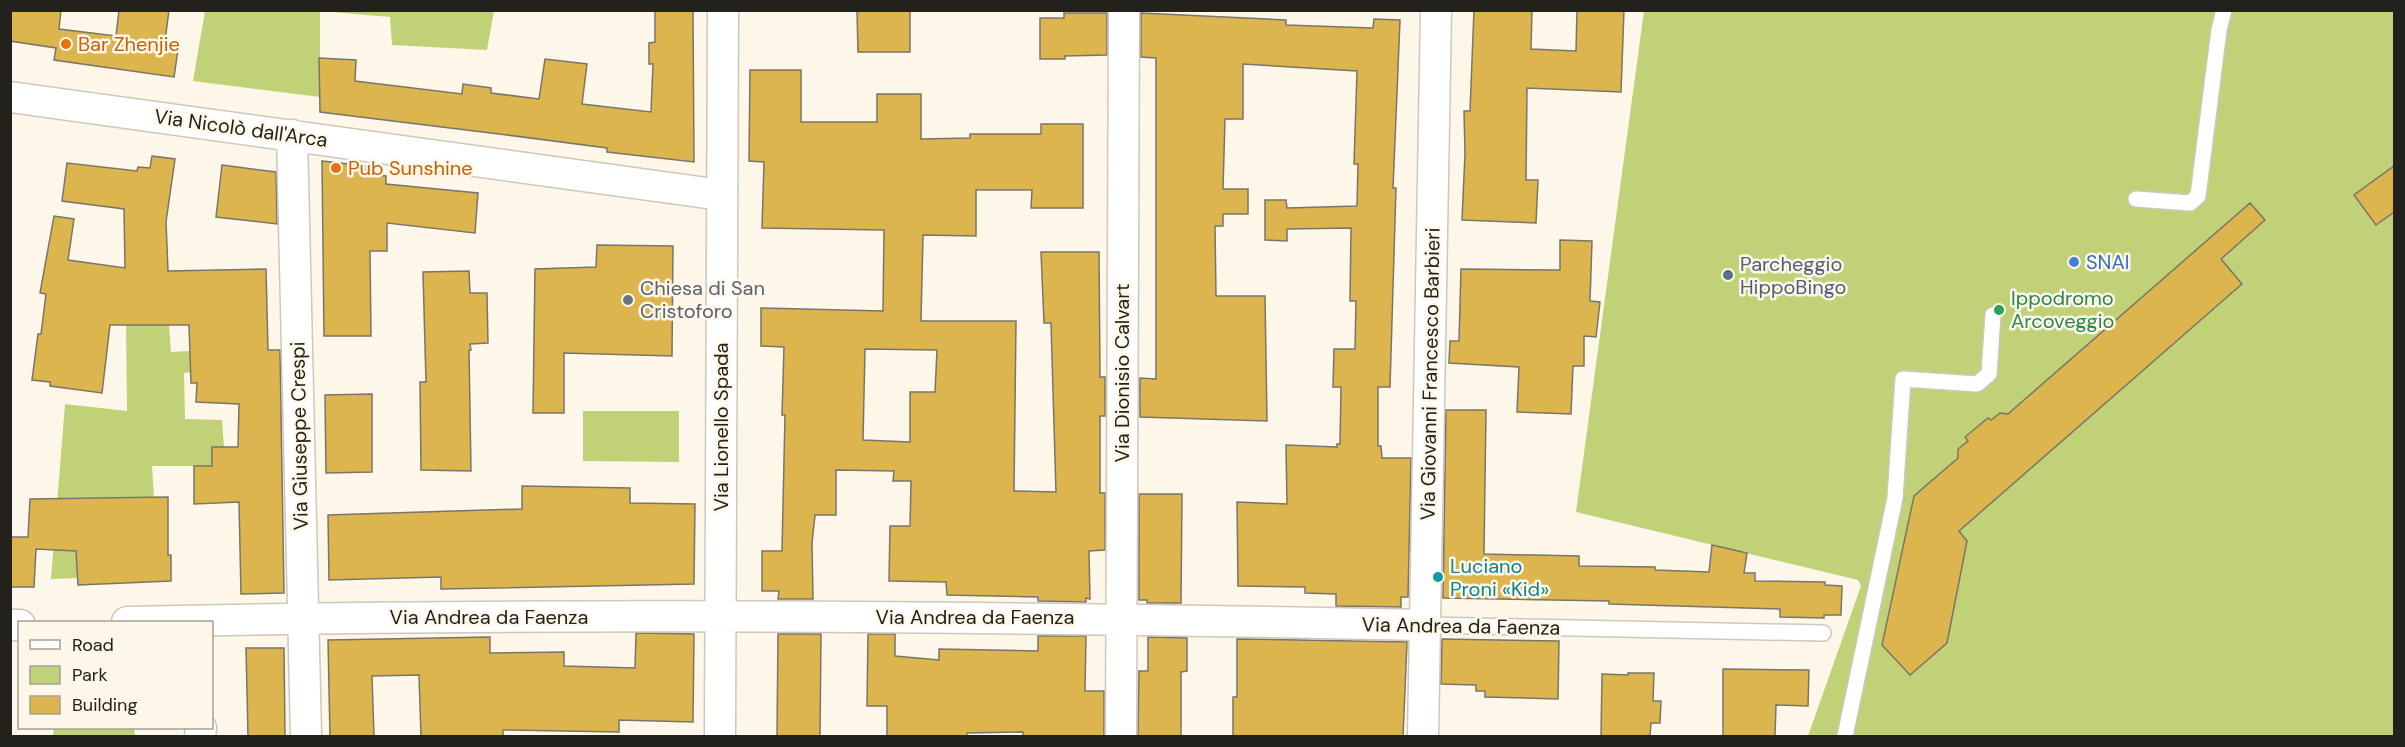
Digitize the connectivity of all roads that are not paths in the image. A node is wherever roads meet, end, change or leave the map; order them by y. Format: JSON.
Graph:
{"nodes":[{"id":1,"x":723,"y":10,"type":"edge"},
{"id":2,"x":1124,"y":10,"type":"edge"},
{"id":3,"x":1436,"y":10,"type":"edge"},
{"id":4,"x":2224,"y":10,"type":"edge"},
{"id":5,"x":10,"y":98,"type":"edge"},
{"id":6,"x":292,"y":135,"type":"junction"},
{"id":7,"x":721,"y":195,"type":"junction"},
{"id":8,"x":2136,"y":199,"type":"dead end"},
{"id":9,"x":1993,"y":315,"type":"dead end"},
{"id":10,"x":722,"y":615,"type":"junction"},
{"id":11,"x":304,"y":618,"type":"junction"},
{"id":12,"x":1122,"y":618,"type":"junction"},
{"id":13,"x":1426,"y":625,"type":"junction"},
{"id":14,"x":213,"y":629,"type":"edge"},
{"id":15,"x":1822,"y":633,"type":"dead end"},
{"id":16,"x":306,"y":736,"type":"edge"},
{"id":17,"x":720,"y":736,"type":"edge"},
{"id":18,"x":1121,"y":736,"type":"edge"},
{"id":19,"x":1423,"y":736,"type":"edge"},
{"id":20,"x":1845,"y":736,"type":"edge"}],
"edges":[{"from":1,"to":7,"type":"street","name":"Via Lionello Spada"},
{"from":2,"to":12,"type":"street","name":"Via Dionisio Calvart"},
{"from":3,"to":13,"type":"street","name":"Via Giovanni Francesco Barbieri"},
{"from":4,"to":8,"type":"lane"},
{"from":5,"to":6,"type":"street","name":"Via Nicolò dall'Arca"},
{"from":6,"to":7,"type":"street","name":"Via Nicolò dall'Arca"},
{"from":6,"to":11,"type":"street","name":"Via Giuseppe Crespi"},
{"from":7,"to":10,"type":"street","name":"Via Lionello Spada"},
{"from":9,"to":20,"type":"lane"},
{"from":10,"to":11,"type":"street","name":"Via Andrea da Faenza"},
{"from":10,"to":12,"type":"street","name":"Via Andrea da Faenza"},
{"from":10,"to":17,"type":"street","name":"Via Lionello Spada"},
{"from":11,"to":14,"type":"street","name":"Via Andrea da Faenza"},
{"from":11,"to":16,"type":"street","name":"Via Giuseppe Crespi"},
{"from":12,"to":13,"type":"street","name":"Via Andrea da Faenza"},
{"from":12,"to":18,"type":"street","name":"Via Dionisio Calvart"},
{"from":13,"to":15,"type":"lane","name":"Via Andrea da Faenza"},
{"from":13,"to":19,"type":"street","name":"Via Giovanni Francesco Barbieri"}]}
